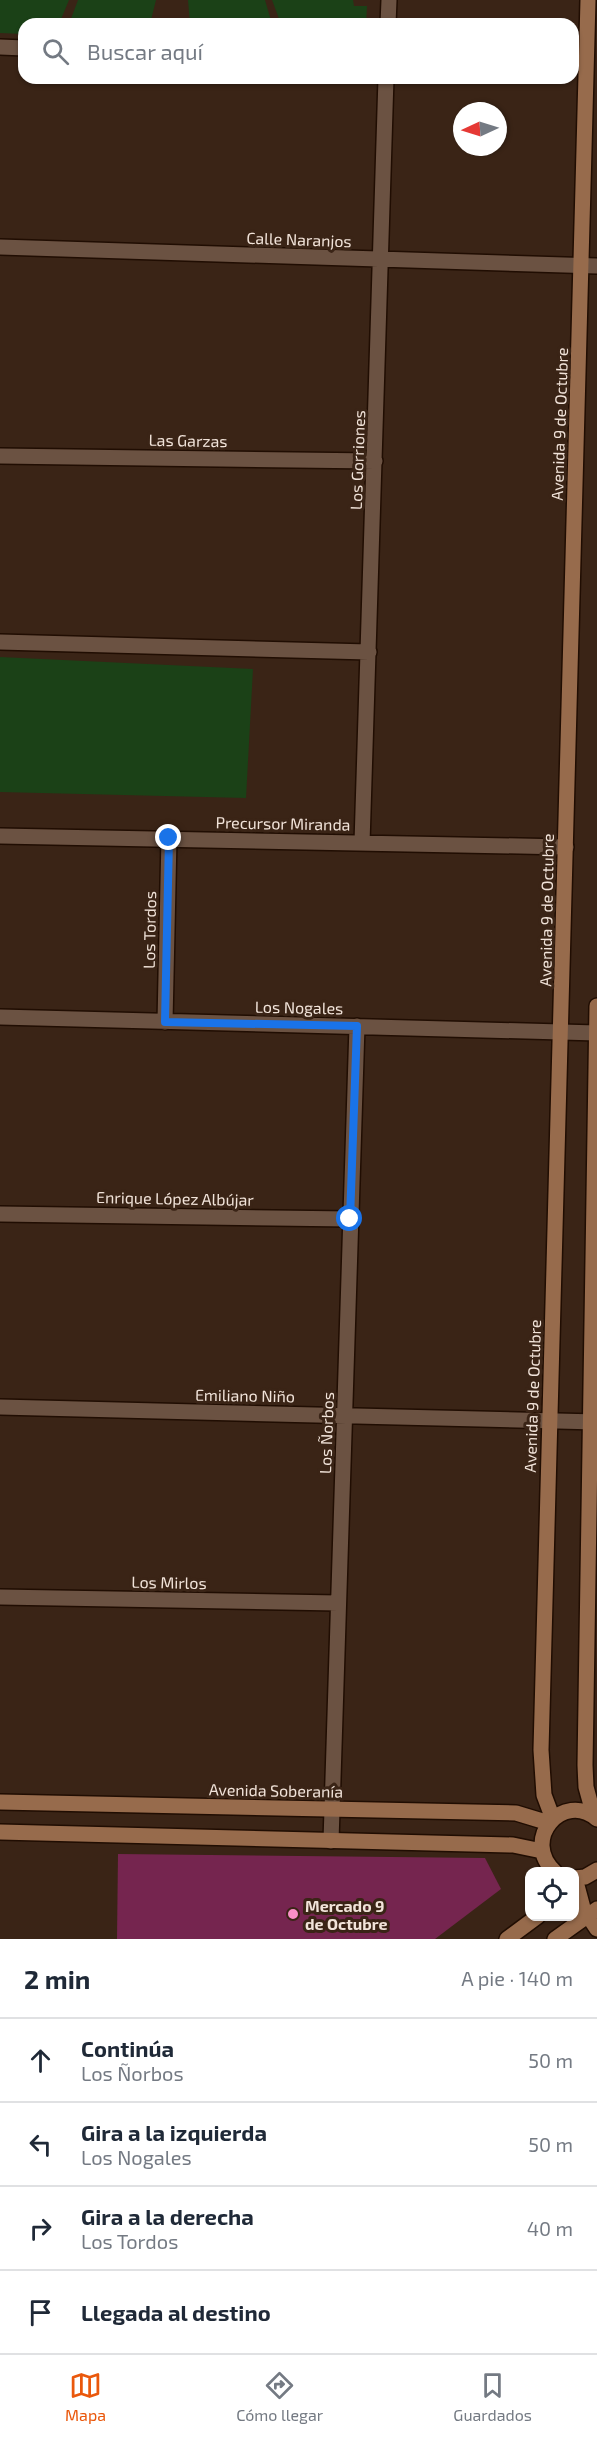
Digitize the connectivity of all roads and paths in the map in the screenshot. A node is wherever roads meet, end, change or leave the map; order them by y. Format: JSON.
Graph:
{"nodes":[{"id":1,"x":389,"y":0,"type":"edge"},
{"id":2,"x":588,"y":0,"type":"edge"},
{"id":3,"x":388,"y":18,"type":"edge"},
{"id":4,"x":0,"y":47,"type":"edge"},
{"id":5,"x":18,"y":48,"type":"edge"},
{"id":6,"x":387,"y":84,"type":"edge"},
{"id":7,"x":0,"y":247,"type":"edge"},
{"id":8,"x":381,"y":260,"type":"junction"},
{"id":9,"x":589,"y":266,"type":"edge"},
{"id":10,"x":0,"y":456,"type":"edge"},
{"id":11,"x":375,"y":461,"type":"junction"},
{"id":12,"x":0,"y":642,"type":"edge"},
{"id":13,"x":369,"y":652,"type":"junction"},
{"id":14,"x":0,"y":836,"type":"edge"},
{"id":15,"x":169,"y":838,"type":"junction"},
{"id":16,"x":362,"y":843,"type":"junction"},
{"id":17,"x":566,"y":848,"type":"junction"},
{"id":18,"x":597,"y":1006,"type":"edge"},
{"id":19,"x":0,"y":1017,"type":"edge"},
{"id":20,"x":165,"y":1022,"type":"junction"},
{"id":21,"x":357,"y":1026,"type":"junction"},
{"id":22,"x":561,"y":1032,"type":"junction"},
{"id":23,"x":597,"y":1033,"type":"edge"},
{"id":24,"x":0,"y":1214,"type":"edge"},
{"id":25,"x":350,"y":1219,"type":"junction"},
{"id":26,"x":0,"y":1407,"type":"edge"},
{"id":27,"x":344,"y":1416,"type":"junction"},
{"id":28,"x":549,"y":1420,"type":"junction"},
{"id":29,"x":593,"y":1422,"type":"edge"},
{"id":30,"x":0,"y":1597,"type":"edge"},
{"id":31,"x":338,"y":1603,"type":"junction"},
{"id":32,"x":0,"y":1802,"type":"edge"},
{"id":33,"x":332,"y":1809,"type":"junction"},
{"id":34,"x":595,"y":1818,"type":"edge"},
{"id":35,"x":551,"y":1821,"type":"junction"},
{"id":36,"x":0,"y":1832,"type":"edge"},
{"id":37,"x":331,"y":1841,"type":"junction"},
{"id":38,"x":542,"y":1851,"type":"junction"},
{"id":39,"x":550,"y":1867,"type":"edge"},
{"id":40,"x":597,"y":1870,"type":"edge"},
{"id":41,"x":579,"y":1878,"type":"edge"},
{"id":42,"x":579,"y":1895,"type":"edge"},
{"id":43,"x":592,"y":1912,"type":"edge"},
{"id":44,"x":532,"y":1921,"type":"edge"},
{"id":45,"x":597,"y":1929,"type":"edge"},
{"id":46,"x":507,"y":1939,"type":"edge"},
{"id":47,"x":555,"y":1939,"type":"edge"}],
"edges":[{"from":1,"to":3,"type":"street"},
{"from":2,"to":9,"type":"street","name":"Avenida 9 de Octubre"},
{"from":4,"to":5,"type":"street"},
{"from":6,"to":8,"type":"street","name":"Los Gorriones"},
{"from":7,"to":8,"type":"street","name":"Calle Naranjos"},
{"from":8,"to":9,"type":"street","name":"Calle Naranjos"},
{"from":8,"to":11,"type":"street","name":"Los Gorriones"},
{"from":9,"to":17,"type":"street","name":"Avenida 9 de Octubre"},
{"from":10,"to":11,"type":"street","name":"Las Garzas"},
{"from":11,"to":13,"type":"street","name":"Los Gorriones"},
{"from":12,"to":13,"type":"street"},
{"from":13,"to":16,"type":"street","name":"Los Gorriones"},
{"from":14,"to":15,"type":"street","name":"Precursor Miranda"},
{"from":15,"to":16,"type":"street","name":"Precursor Miranda"},
{"from":15,"to":20,"type":"street","name":"Los Tordos"},
{"from":16,"to":17,"type":"street","name":"Precursor Miranda"},
{"from":17,"to":22,"type":"street","name":"Avenida 9 de Octubre"},
{"from":18,"to":23,"type":"street"},
{"from":19,"to":20,"type":"street","name":"Los Nogales"},
{"from":20,"to":21,"type":"street","name":"Los Nogales"},
{"from":21,"to":22,"type":"street","name":"Los Nogales"},
{"from":21,"to":25,"type":"street","name":"Los Ñorbos"},
{"from":22,"to":23,"type":"street","name":"Los Nogales"},
{"from":22,"to":28,"type":"street","name":"Avenida 9 de Octubre"},
{"from":23,"to":29,"type":"street"},
{"from":24,"to":25,"type":"street","name":"Enrique López Albújar"},
{"from":25,"to":27,"type":"street","name":"Los Ñorbos"},
{"from":26,"to":27,"type":"street","name":"Emiliano Niño"},
{"from":27,"to":28,"type":"street","name":"Emiliano Niño"},
{"from":27,"to":31,"type":"street","name":"Los Ñorbos"},
{"from":28,"to":29,"type":"street","name":"Emiliano Niño"},
{"from":28,"to":35,"type":"street","name":"Avenida 9 de Octubre"},
{"from":29,"to":34,"type":"street"},
{"from":30,"to":31,"type":"street","name":"Los Mirlos"},
{"from":31,"to":33,"type":"street","name":"Los Ñorbos"},
{"from":32,"to":33,"type":"street","name":"Avenida Soberanía"},
{"from":33,"to":35,"type":"street","name":"Avenida Soberanía"},
{"from":33,"to":37,"type":"street","name":"Los Ñorbos"},
{"from":34,"to":35,"type":"street"},
{"from":35,"to":38,"type":"street"},
{"from":36,"to":37,"type":"street"},
{"from":37,"to":38,"type":"street"},
{"from":38,"to":39,"type":"street"},
{"from":40,"to":41,"type":"street"},
{"from":42,"to":43,"type":"street"},
{"from":43,"to":45,"type":"street"},
{"from":43,"to":47,"type":"street"},
{"from":44,"to":46,"type":"street"}]}
